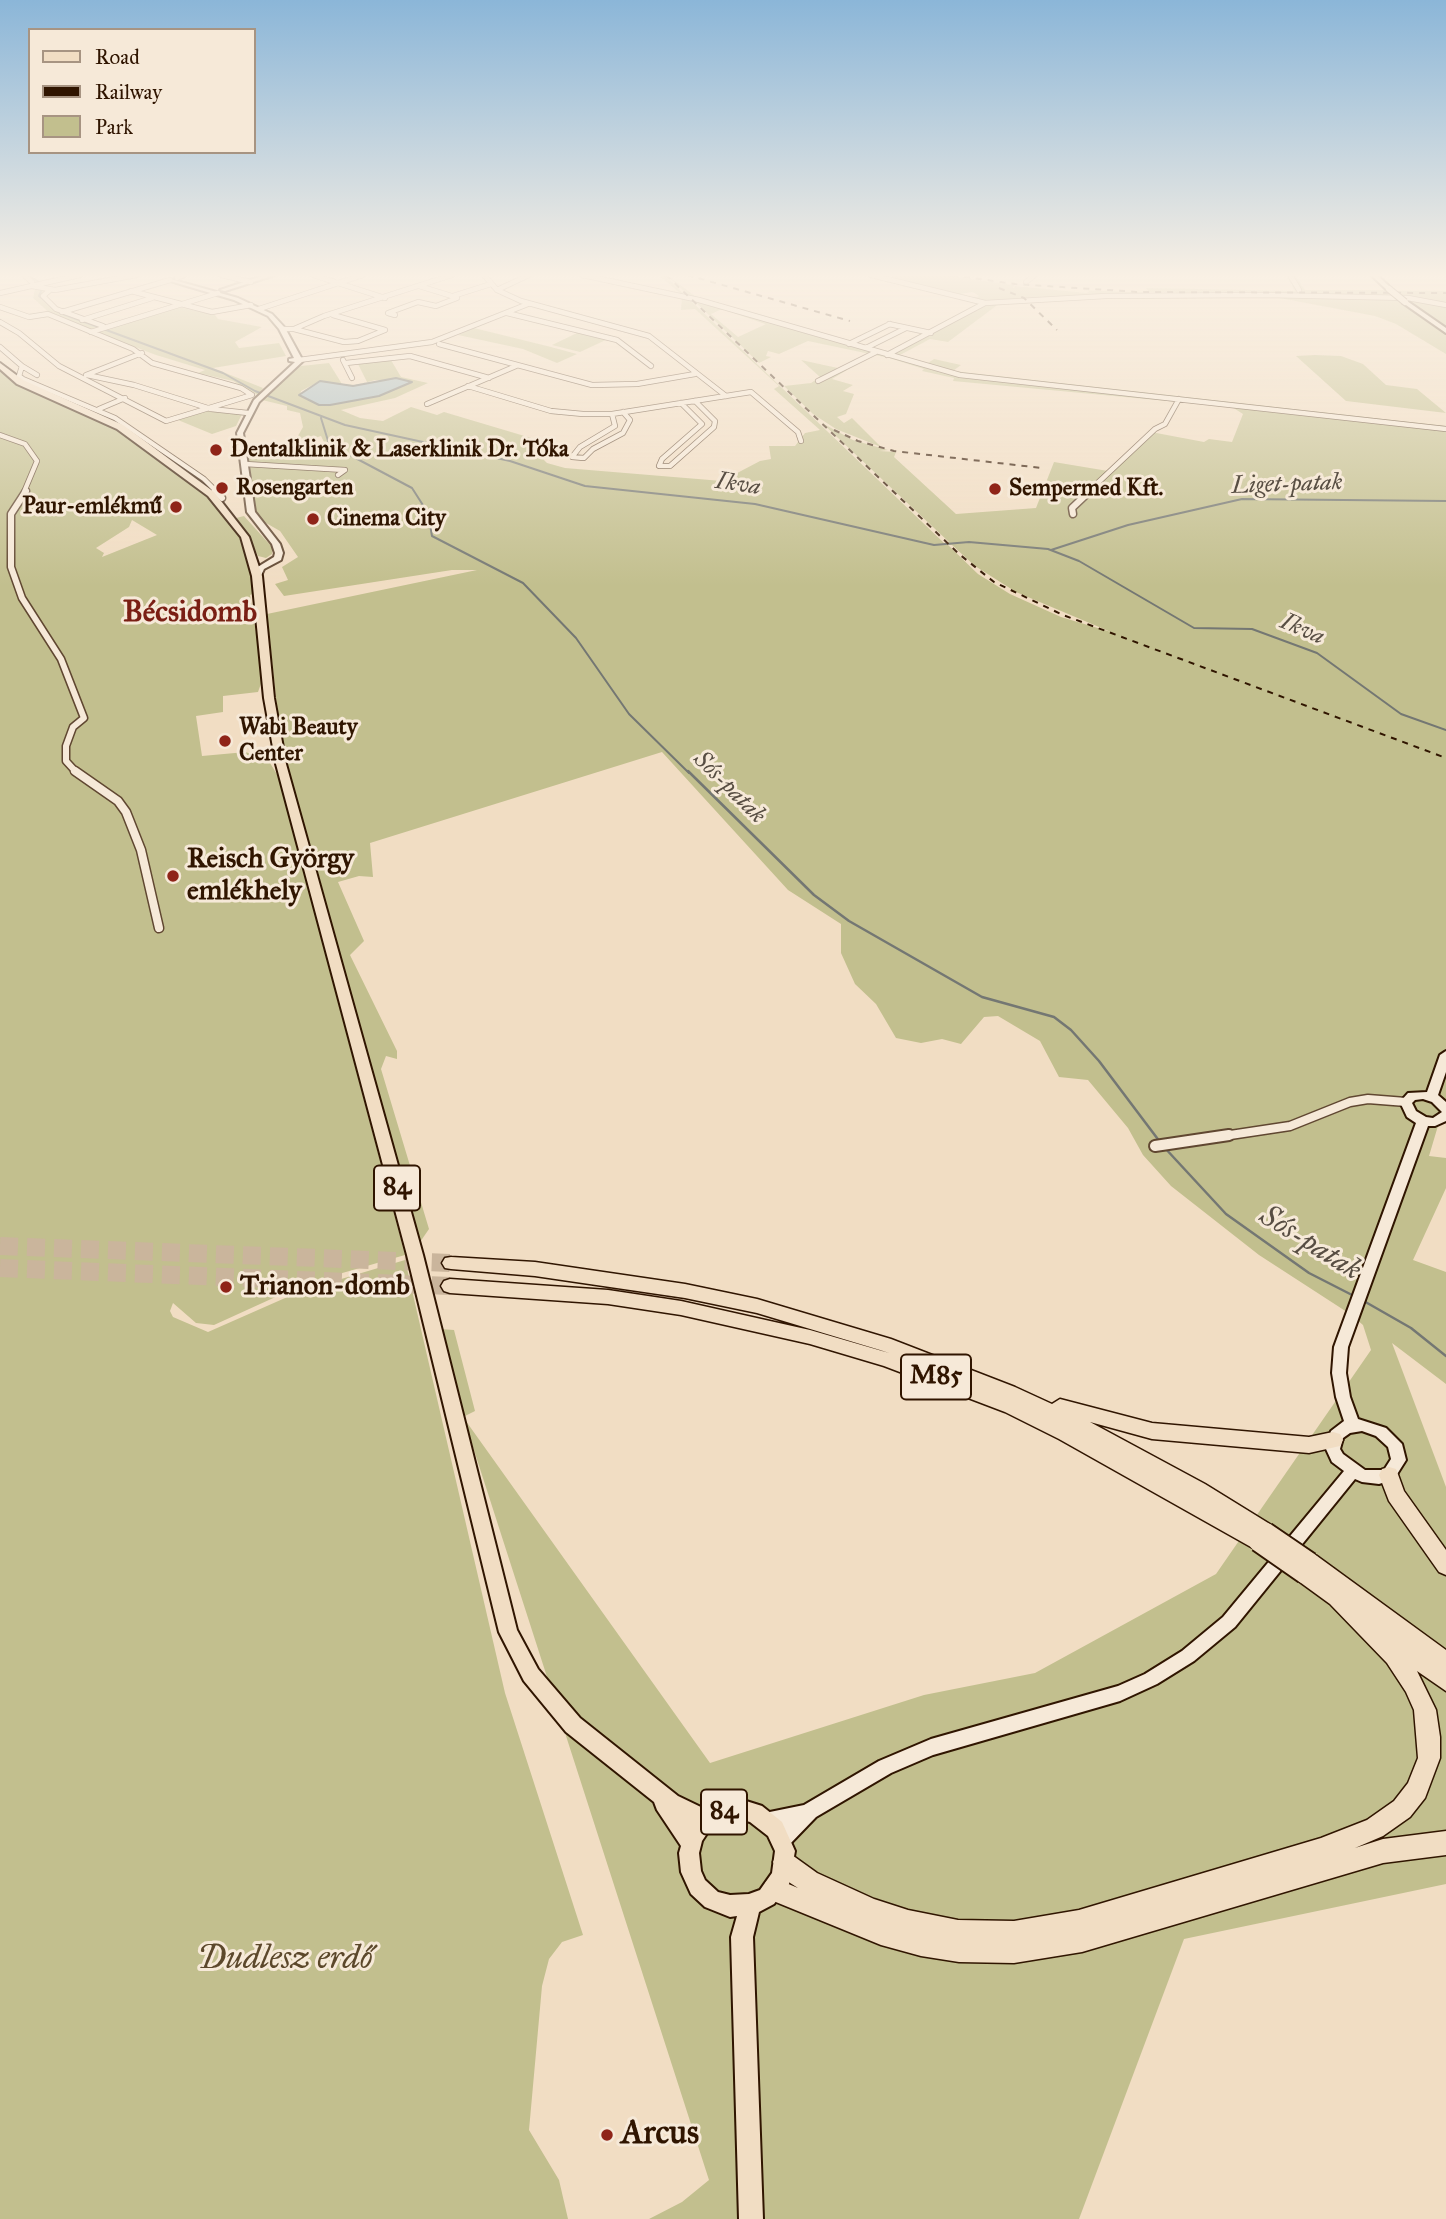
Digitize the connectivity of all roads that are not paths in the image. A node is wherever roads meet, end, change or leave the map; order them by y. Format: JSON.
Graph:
{"nodes":[{"id":1,"x":16,"y":379,"type":"edge"},
{"id":2,"x":22,"y":379,"type":"edge"},
{"id":3,"x":88,"y":379,"type":"edge"},
{"id":4,"x":103,"y":379,"type":"edge"},
{"id":5,"x":207,"y":379,"type":"edge"},
{"id":6,"x":277,"y":379,"type":"edge"},
{"id":7,"x":488,"y":379,"type":"edge"},
{"id":8,"x":571,"y":379,"type":"edge"},
{"id":9,"x":668,"y":379,"type":"edge"},
{"id":10,"x":705,"y":379,"type":"edge"},
{"id":11,"x":823,"y":379,"type":"edge"},
{"id":12,"x":989,"y":379,"type":"edge"},
{"id":13,"x":114,"y":380,"type":"junction"},
{"id":14,"x":818,"y":381,"type":"dead end"},
{"id":15,"x":97,"y":385,"type":"junction"},
{"id":16,"x":468,"y":386,"type":"junction"},
{"id":17,"x":726,"y":396,"type":"junction"},
{"id":18,"x":125,"y":398,"type":"junction"},
{"id":19,"x":1179,"y":399,"type":"junction"},
{"id":20,"x":695,"y":401,"type":"junction"},
{"id":21,"x":681,"y":403,"type":"junction"},
{"id":22,"x":428,"y":404,"type":"dead end"},
{"id":23,"x":211,"y":409,"type":"junction"},
{"id":24,"x":99,"y":410,"type":"junction"},
{"id":25,"x":623,"y":412,"type":"junction"},
{"id":26,"x":248,"y":413,"type":"junction"},
{"id":27,"x":612,"y":414,"type":"junction"},
{"id":28,"x":1446,"y":429,"type":"edge"},
{"id":29,"x":0,"y":435,"type":"edge"},
{"id":30,"x":801,"y":441,"type":"dead end"},
{"id":31,"x":245,"y":464,"type":"junction"},
{"id":32,"x":261,"y":465,"type":"junction"},
{"id":33,"x":246,"y":474,"type":"junction"},
{"id":34,"x":338,"y":475,"type":"dead end"},
{"id":35,"x":222,"y":498,"type":"dead end"},
{"id":36,"x":1073,"y":514,"type":"dead end"},
{"id":37,"x":253,"y":559,"type":"junction"},
{"id":38,"x":269,"y":561,"type":"junction"},
{"id":39,"x":257,"y":576,"type":"junction"},
{"id":40,"x":159,"y":928,"type":"dead end"},
{"id":41,"x":1446,"y":1055,"type":"edge"},
{"id":42,"x":1431,"y":1097,"type":"junction"},
{"id":43,"x":1406,"y":1102,"type":"junction"},
{"id":44,"x":1446,"y":1109,"type":"edge"},
{"id":45,"x":1446,"y":1115,"type":"edge"},
{"id":46,"x":1423,"y":1121,"type":"junction"},
{"id":47,"x":1155,"y":1146,"type":"dead end"},
{"id":48,"x":451,"y":1263,"type":"tunnel mouth"},
{"id":49,"x":450,"y":1286,"type":"tunnel mouth"},
{"id":50,"x":1007,"y":1392,"type":"junction"},
{"id":51,"x":1353,"y":1425,"type":"junction"},
{"id":52,"x":1333,"y":1440,"type":"junction"},
{"id":53,"x":1352,"y":1472,"type":"junction"},
{"id":54,"x":1389,"y":1475,"type":"junction"},
{"id":55,"x":1262,"y":1537,"type":"junction"},
{"id":56,"x":1446,"y":1566,"type":"edge"},
{"id":57,"x":1307,"y":1568,"type":"junction"},
{"id":58,"x":1337,"y":1597,"type":"junction"},
{"id":59,"x":1446,"y":1663,"type":"edge"},
{"id":60,"x":1446,"y":1681,"type":"edge"},
{"id":61,"x":651,"y":1789,"type":"junction"},
{"id":62,"x":810,"y":1811,"type":"junction"},
{"id":63,"x":706,"y":1820,"type":"junction"},
{"id":64,"x":766,"y":1820,"type":"junction"},
{"id":65,"x":691,"y":1843,"type":"junction"},
{"id":66,"x":1446,"y":1843,"type":"edge"},
{"id":67,"x":783,"y":1851,"type":"junction"},
{"id":68,"x":774,"y":1890,"type":"junction"},
{"id":69,"x":740,"y":1906,"type":"junction"},
{"id":70,"x":751,"y":2219,"type":"edge"}],
"edges":[{"from":1,"to":37,"type":"main road","number":"84"},
{"from":2,"to":24,"type":"street"},
{"from":3,"to":15,"type":"street"},
{"from":4,"to":13,"type":"street"},
{"from":5,"to":23,"type":"street"},
{"from":6,"to":26,"type":"main road"},
{"from":7,"to":16,"type":"street"},
{"from":8,"to":9,"type":"street"},
{"from":10,"to":17,"type":"street"},
{"from":11,"to":14,"type":"street"},
{"from":12,"to":19,"type":"street"},
{"from":13,"to":15,"type":"street"},
{"from":13,"to":23,"type":"street"},
{"from":15,"to":18,"type":"street"},
{"from":16,"to":22,"type":"street"},
{"from":16,"to":27,"type":"street"},
{"from":17,"to":20,"type":"street"},
{"from":17,"to":30,"type":"street"},
{"from":18,"to":23,"type":"street"},
{"from":18,"to":24,"type":"street"},
{"from":19,"to":28,"type":"street"},
{"from":19,"to":36,"type":"street"},
{"from":20,"to":21,"type":"street"},
{"from":20,"to":21,"type":"street"},
{"from":21,"to":25,"type":"street"},
{"from":23,"to":26,"type":"street"},
{"from":24,"to":35,"type":"street"},
{"from":25,"to":27,"type":"street"},
{"from":25,"to":27,"type":"street"},
{"from":26,"to":31,"type":"street"},
{"from":29,"to":40,"type":"street"},
{"from":31,"to":32,"type":"street"},
{"from":31,"to":33,"type":"main road"},
{"from":32,"to":33,"type":"street"},
{"from":32,"to":34,"type":"street"},
{"from":33,"to":38,"type":"main road"},
{"from":37,"to":38,"type":"main road"},
{"from":37,"to":39,"type":"main road","number":"84"},
{"from":38,"to":39,"type":"main road"},
{"from":39,"to":61,"type":"main road","number":"84"},
{"from":41,"to":42,"type":"main road"},
{"from":42,"to":43,"type":"street"},
{"from":42,"to":44,"type":"street"},
{"from":43,"to":46,"type":"main road"},
{"from":43,"to":47,"type":"street"},
{"from":45,"to":46,"type":"main road"},
{"from":46,"to":51,"type":"main road"},
{"from":48,"to":50,"type":"highway","number":"M85"},
{"from":49,"to":55,"type":"highway","number":"M85"},
{"from":50,"to":52,"type":"highway"},
{"from":50,"to":55,"type":"highway","number":"M85"},
{"from":51,"to":52,"type":"main road"},
{"from":51,"to":54,"type":"main road"},
{"from":52,"to":53,"type":"main road"},
{"from":53,"to":54,"type":"main road"},
{"from":53,"to":62,"type":"main road"},
{"from":54,"to":56,"type":"highway"},
{"from":55,"to":57,"type":"highway","number":"M85","bridge":true},
{"from":57,"to":58,"type":"highway","number":"M85"},
{"from":57,"to":59,"type":"highway","number":"M85"},
{"from":58,"to":60,"type":"highway","number":"M85"},
{"from":58,"to":67,"type":"highway"},
{"from":61,"to":63,"type":"main road","number":"84"},
{"from":61,"to":65,"type":"main road","number":"84"},
{"from":62,"to":64,"type":"main road"},
{"from":62,"to":67,"type":"main road"},
{"from":63,"to":64,"type":"main road","number":"84"},
{"from":63,"to":65,"type":"main road","number":"84"},
{"from":64,"to":67,"type":"main road","number":"84"},
{"from":65,"to":69,"type":"main road","number":"84"},
{"from":66,"to":68,"type":"highway"},
{"from":67,"to":68,"type":"main road"},
{"from":68,"to":69,"type":"main road"},
{"from":69,"to":70,"type":"main road"}]}
